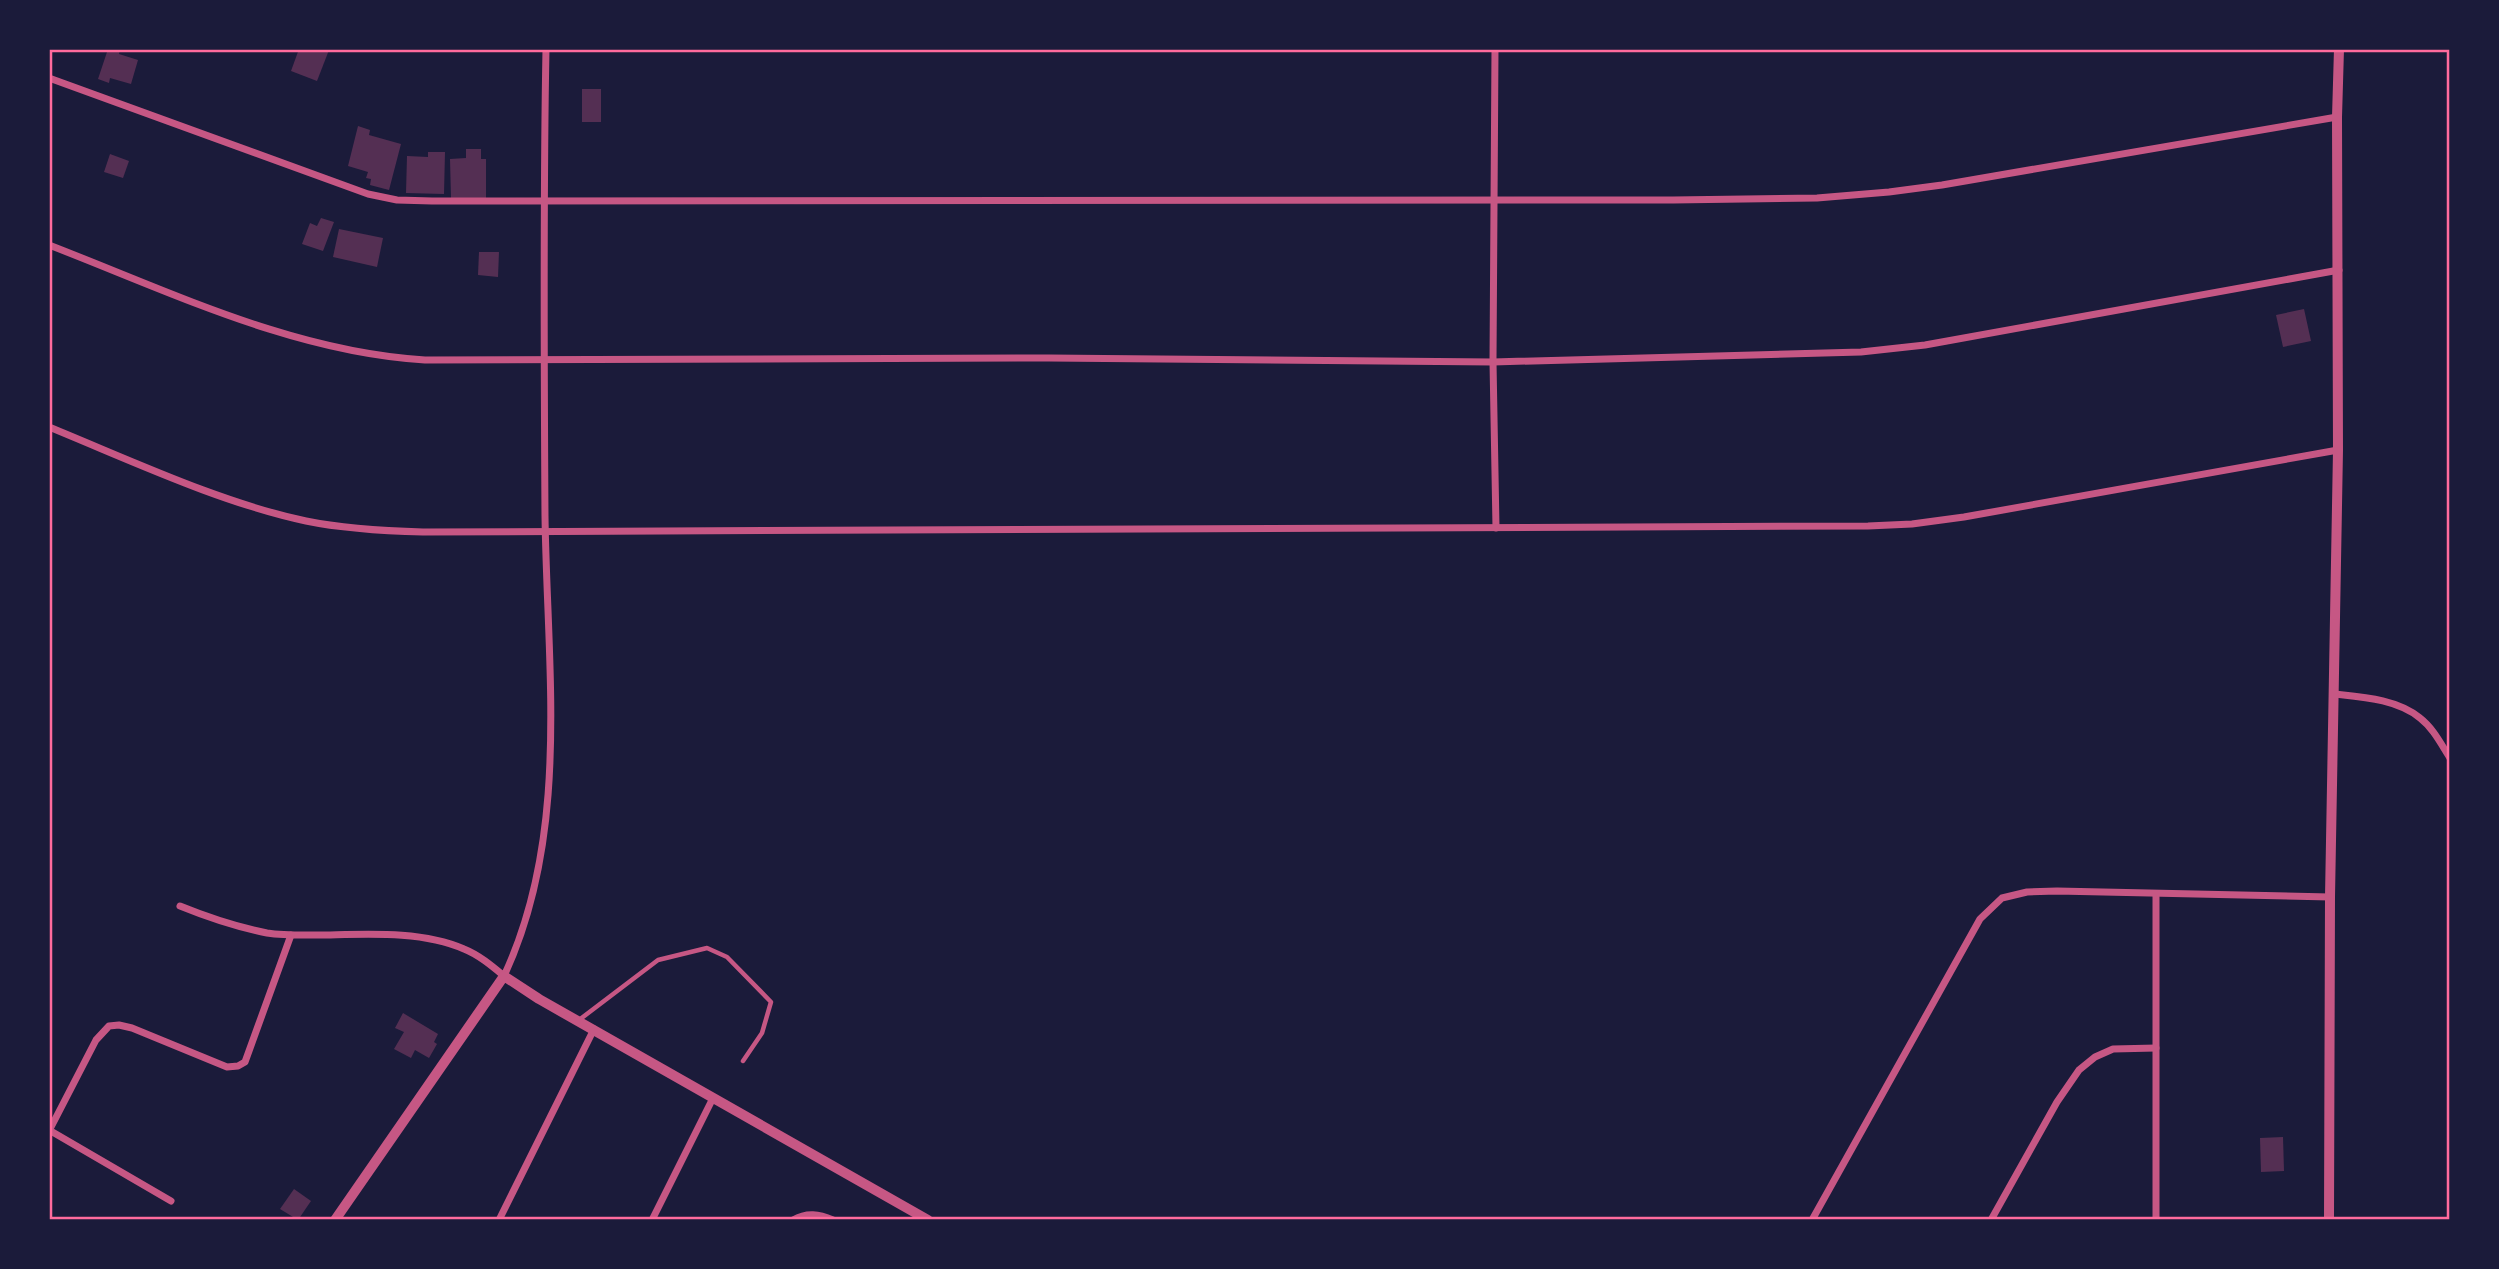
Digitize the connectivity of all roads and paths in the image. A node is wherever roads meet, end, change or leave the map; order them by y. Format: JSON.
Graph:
{"nodes":[{"id":1,"x":546,"y":49,"type":"edge"},
{"id":2,"x":1495,"y":49,"type":"edge"},
{"id":3,"x":2339,"y":49,"type":"edge"},
{"id":4,"x":49,"y":78,"type":"edge"},
{"id":5,"x":2337,"y":117,"type":"junction"},
{"id":6,"x":1494,"y":199,"type":"junction"},
{"id":7,"x":543,"y":201,"type":"junction"},
{"id":8,"x":49,"y":244,"type":"edge"},
{"id":9,"x":2339,"y":270,"type":"junction"},
{"id":10,"x":544,"y":359,"type":"junction"},
{"id":11,"x":1493,"y":362,"type":"junction"},
{"id":12,"x":49,"y":427,"type":"edge"},
{"id":13,"x":2338,"y":450,"type":"junction"},
{"id":14,"x":1496,"y":528,"type":"junction"},
{"id":15,"x":546,"y":532,"type":"junction"},
{"id":16,"x":2334,"y":694,"type":"junction"},
{"id":17,"x":2450,"y":758,"type":"edge"},
{"id":18,"x":2156,"y":894,"type":"junction"},
{"id":19,"x":2330,"y":897,"type":"junction"},
{"id":20,"x":180,"y":906,"type":"dead end"},
{"id":21,"x":291,"y":935,"type":"junction"},
{"id":22,"x":504,"y":976,"type":"junction"},
{"id":23,"x":578,"y":1020,"type":"junction"},
{"id":24,"x":594,"y":1029,"type":"junction"},
{"id":25,"x":2156,"y":1048,"type":"junction"},
{"id":26,"x":743,"y":1060,"type":"dead end"},
{"id":27,"x":713,"y":1098,"type":"junction"},
{"id":28,"x":49,"y":1130,"type":"edge"},
{"id":29,"x":171,"y":1201,"type":"dead end"},
{"id":30,"x":335,"y":1220,"type":"edge"},
{"id":31,"x":499,"y":1220,"type":"edge"},
{"id":32,"x":652,"y":1220,"type":"edge"},
{"id":33,"x":793,"y":1220,"type":"edge"},
{"id":34,"x":833,"y":1220,"type":"edge"},
{"id":35,"x":928,"y":1220,"type":"edge"},
{"id":36,"x":1812,"y":1220,"type":"edge"},
{"id":37,"x":1992,"y":1220,"type":"edge"},
{"id":38,"x":2156,"y":1220,"type":"edge"},
{"id":39,"x":2329,"y":1220,"type":"edge"}],
"edges":[{"from":1,"to":7,"type":"street"},
{"from":2,"to":6,"type":"street"},
{"from":3,"to":5,"type":"street"},
{"from":4,"to":7,"type":"street"},
{"from":5,"to":6,"type":"street"},
{"from":5,"to":9,"type":"street"},
{"from":6,"to":7,"type":"street"},
{"from":6,"to":11,"type":"street"},
{"from":7,"to":10,"type":"street"},
{"from":8,"to":10,"type":"street"},
{"from":9,"to":11,"type":"street"},
{"from":9,"to":13,"type":"street"},
{"from":10,"to":11,"type":"street"},
{"from":10,"to":15,"type":"street"},
{"from":11,"to":14,"type":"street"},
{"from":12,"to":15,"type":"street"},
{"from":13,"to":14,"type":"street"},
{"from":13,"to":16,"type":"street"},
{"from":14,"to":15,"type":"street"},
{"from":15,"to":22,"type":"street"},
{"from":16,"to":17,"type":"street"},
{"from":16,"to":19,"type":"street"},
{"from":18,"to":19,"type":"street"},
{"from":18,"to":25,"type":"street"},
{"from":18,"to":36,"type":"street"},
{"from":19,"to":39,"type":"street"},
{"from":20,"to":21,"type":"street"},
{"from":21,"to":22,"type":"street"},
{"from":21,"to":28,"type":"street"},
{"from":22,"to":23,"type":"street"},
{"from":22,"to":30,"type":"street"},
{"from":23,"to":24,"type":"street"},
{"from":23,"to":26,"type":"lane"},
{"from":24,"to":27,"type":"street"},
{"from":24,"to":31,"type":"street"},
{"from":25,"to":37,"type":"street"},
{"from":25,"to":38,"type":"street"},
{"from":27,"to":32,"type":"street"},
{"from":27,"to":35,"type":"street"},
{"from":28,"to":29,"type":"street"},
{"from":33,"to":34,"type":"street"}]}
